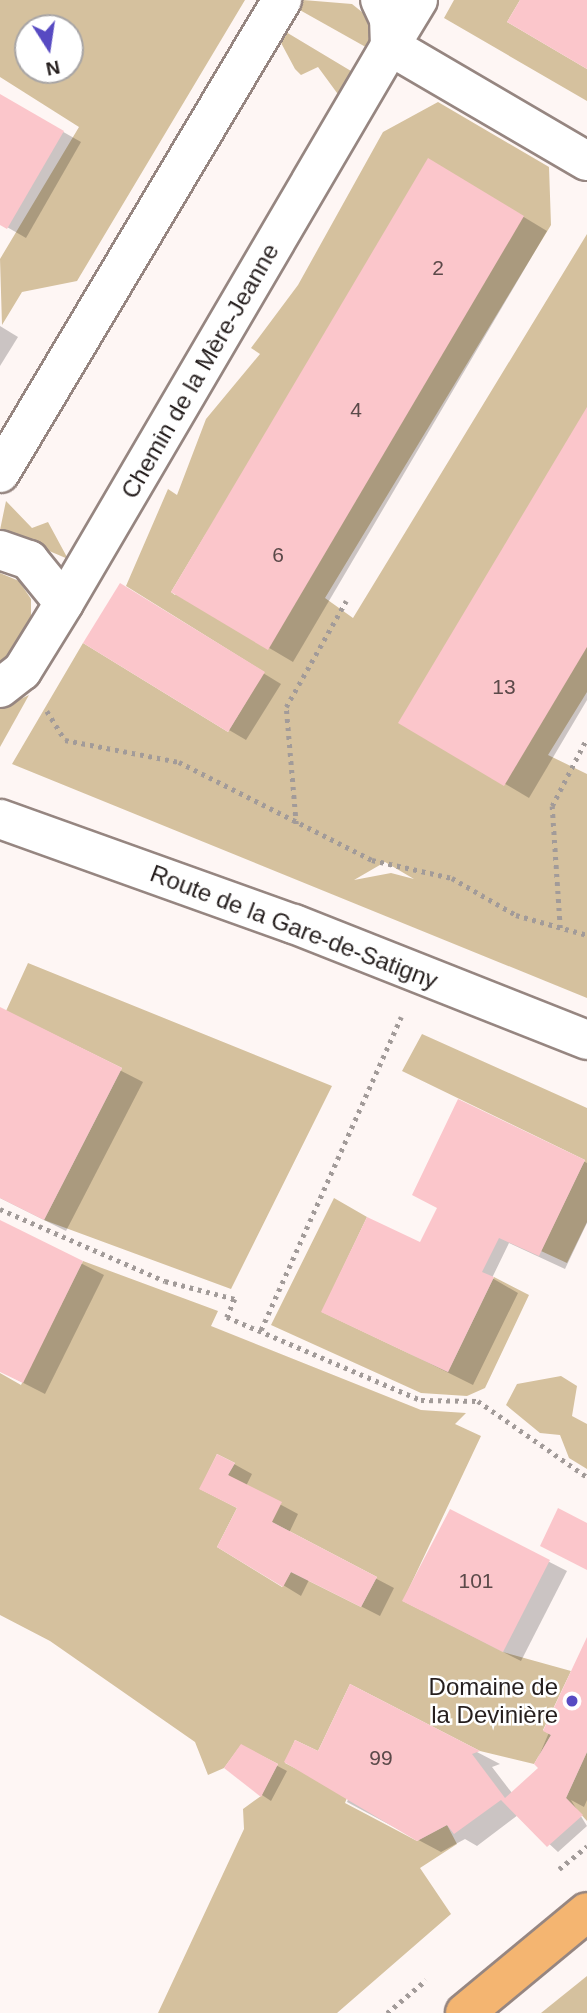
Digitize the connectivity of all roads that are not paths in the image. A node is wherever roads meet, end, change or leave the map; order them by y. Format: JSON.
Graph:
{"nodes":[{"id":1,"x":282,"y":0,"type":"edge"},
{"id":2,"x":380,"y":0,"type":"edge"},
{"id":3,"x":418,"y":0,"type":"edge"},
{"id":4,"x":390,"y":46,"type":"junction"},
{"id":5,"x":587,"y":161,"type":"edge"},
{"id":6,"x":0,"y":473,"type":"edge"},
{"id":7,"x":0,"y":550,"type":"edge"},
{"id":8,"x":64,"y":603,"type":"junction"},
{"id":9,"x":11,"y":679,"type":"edge"},
{"id":10,"x":0,"y":819,"type":"edge"},
{"id":11,"x":587,"y":1040,"type":"edge"},
{"id":12,"x":587,"y":1912,"type":"edge"},
{"id":13,"x":465,"y":2013,"type":"edge"}],
"edges":[{"from":1,"to":6,"type":"street"},
{"from":2,"to":4,"type":"street"},
{"from":3,"to":4,"type":"street","name":"Chemin de la Mère-Jeanne"},
{"from":4,"to":5,"type":"street"},
{"from":4,"to":8,"type":"street","name":"Chemin de la Mère-Jeanne"},
{"from":7,"to":8,"type":"street"},
{"from":8,"to":9,"type":"street","name":"Chemin de la Mère-Jeanne"},
{"from":10,"to":11,"type":"street","name":"Route de la Gare-de-Satigny"},
{"from":12,"to":13,"type":"main road"}]}
